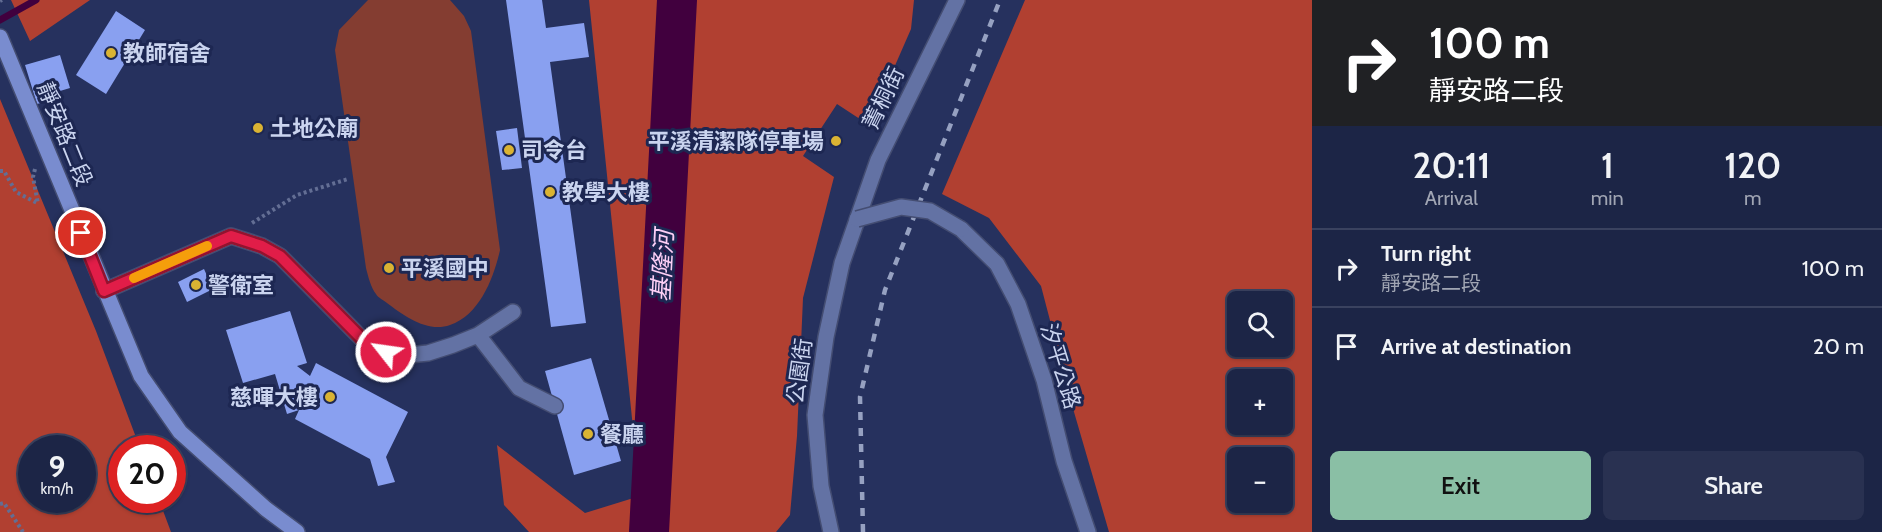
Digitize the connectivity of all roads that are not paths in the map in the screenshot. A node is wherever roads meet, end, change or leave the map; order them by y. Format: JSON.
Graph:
{"nodes":[{"id":1,"x":957,"y":0,"type":"edge"},
{"id":2,"x":0,"y":37,"type":"edge"},
{"id":3,"x":857,"y":219,"type":"junction"},
{"id":4,"x":104,"y":291,"type":"junction"},
{"id":5,"x":513,"y":312,"type":"dead end"},
{"id":6,"x":478,"y":335,"type":"junction"},
{"id":7,"x":555,"y":406,"type":"dead end"},
{"id":8,"x":297,"y":532,"type":"edge"},
{"id":9,"x":831,"y":532,"type":"edge"},
{"id":10,"x":1088,"y":532,"type":"edge"}],
"edges":[{"from":1,"to":3,"type":"street","name":"菁桐街"},
{"from":2,"to":4,"type":"main road","name":"靜安路二段"},
{"from":3,"to":9,"type":"street","name":"公園街"},
{"from":3,"to":10,"type":"street","name":"汐平公路","bridge":true},
{"from":4,"to":6,"type":"street"},
{"from":4,"to":8,"type":"main road","name":"靜安路二段"},
{"from":5,"to":6,"type":"street"},
{"from":6,"to":7,"type":"street"}]}
